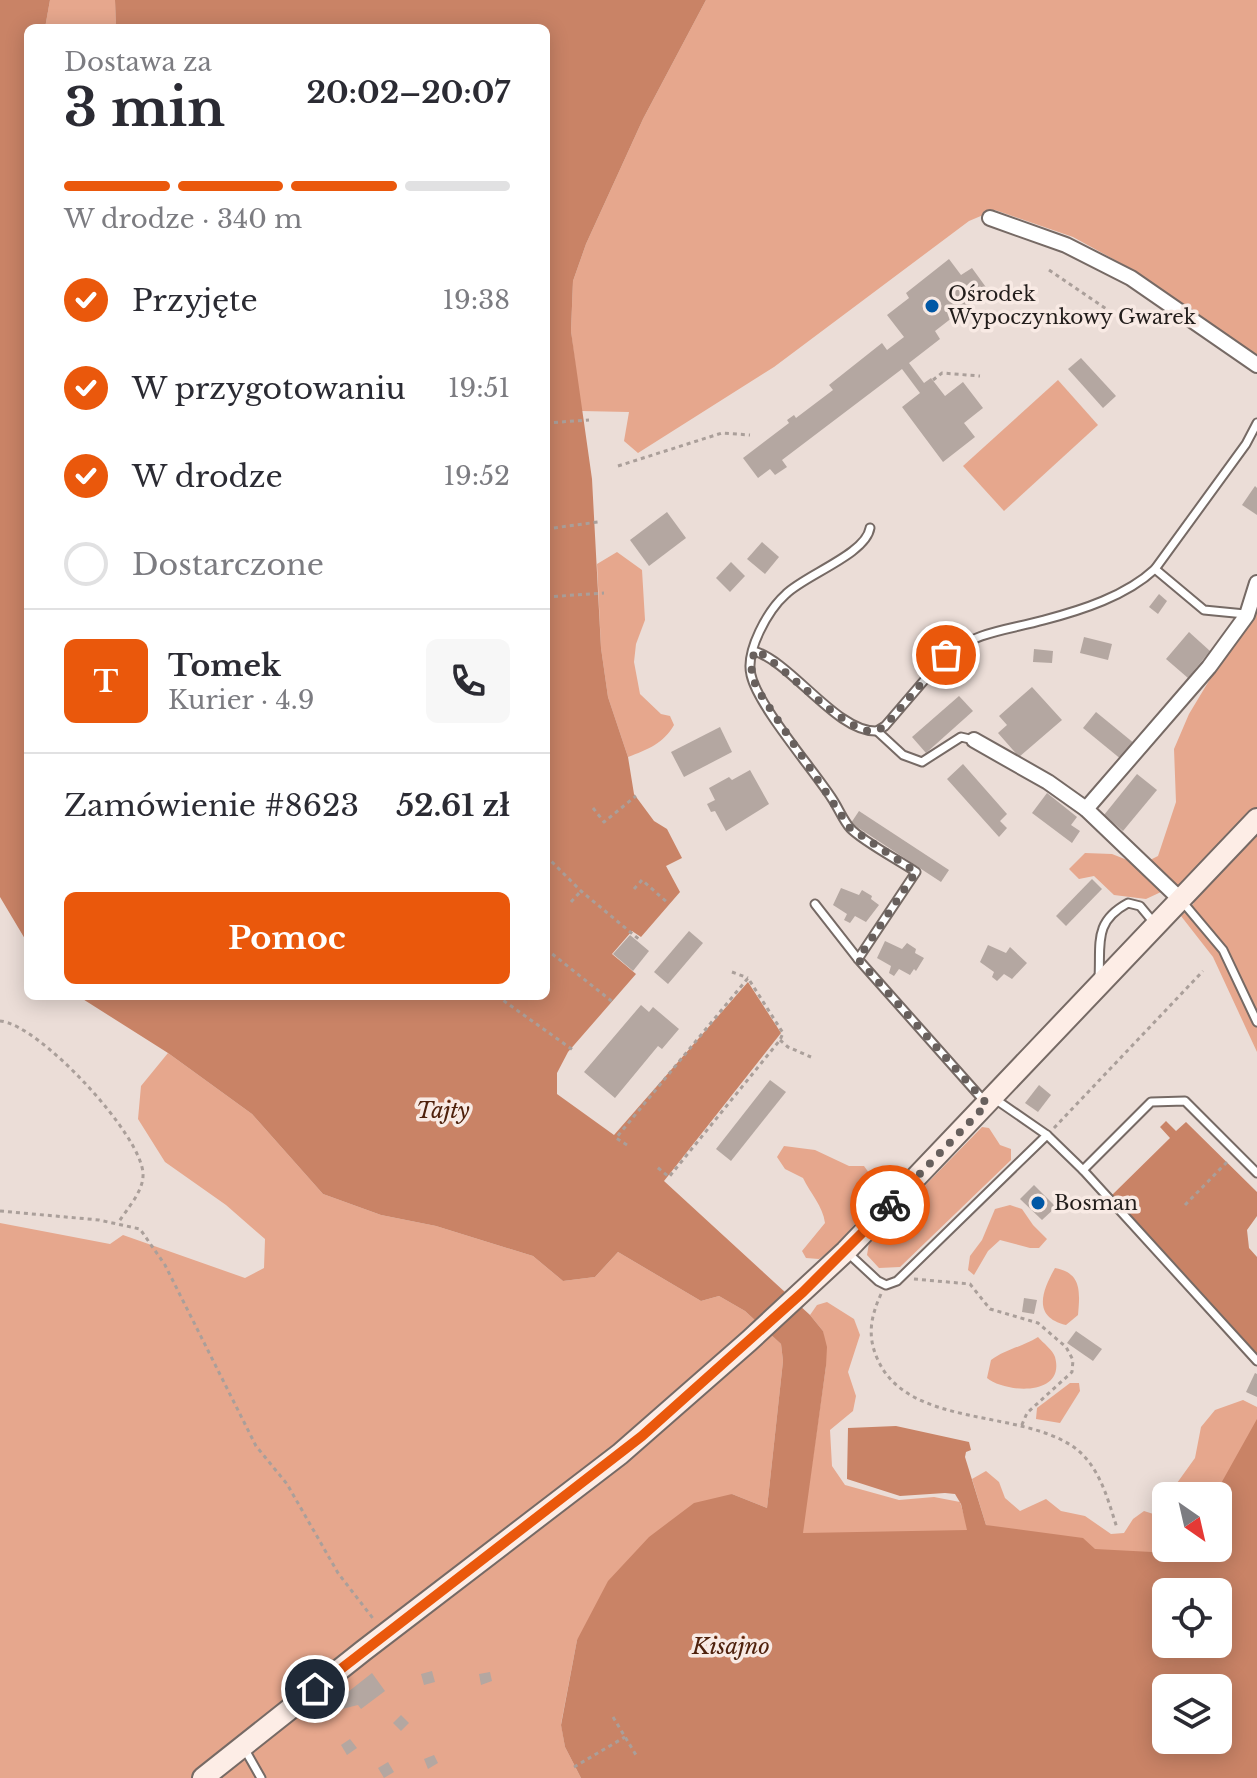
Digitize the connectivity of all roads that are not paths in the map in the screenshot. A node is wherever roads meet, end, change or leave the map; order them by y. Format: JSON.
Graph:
{"nodes":[{"id":1,"x":990,"y":218,"type":"dead end"},
{"id":2,"x":1257,"y":365,"type":"edge"},
{"id":3,"x":1257,"y":423,"type":"edge"},
{"id":4,"x":870,"y":528,"type":"dead end"},
{"id":5,"x":1155,"y":569,"type":"junction"},
{"id":6,"x":1257,"y":583,"type":"edge"},
{"id":7,"x":1247,"y":615,"type":"junction"},
{"id":8,"x":754,"y":651,"type":"junction"},
{"id":9,"x":877,"y":731,"type":"junction"},
{"id":10,"x":974,"y":740,"type":"joint"},
{"id":11,"x":1086,"y":809,"type":"junction"},
{"id":12,"x":1257,"y":819,"type":"edge"},
{"id":13,"x":1181,"y":900,"type":"junction"},
{"id":14,"x":815,"y":904,"type":"dead end"},
{"id":15,"x":1156,"y":926,"type":"junction"},
{"id":16,"x":858,"y":959,"type":"junction"},
{"id":17,"x":1099,"y":986,"type":"junction"},
{"id":18,"x":1257,"y":1022,"type":"edge"},
{"id":19,"x":990,"y":1101,"type":"junction"},
{"id":20,"x":1047,"y":1135,"type":"junction"},
{"id":21,"x":1083,"y":1170,"type":"junction"},
{"id":22,"x":1257,"y":1173,"type":"edge"},
{"id":23,"x":846,"y":1251,"type":"junction"},
{"id":24,"x":1257,"y":1361,"type":"edge"},
{"id":25,"x":243,"y":1746,"type":"junction"},
{"id":26,"x":203,"y":1778,"type":"edge"},
{"id":27,"x":261,"y":1778,"type":"edge"}],
"edges":[{"from":1,"to":2,"type":"street"},
{"from":3,"to":5,"type":"lane"},
{"from":4,"to":8,"type":"lane"},
{"from":5,"to":7,"type":"lane"},
{"from":5,"to":9,"type":"lane"},
{"from":6,"to":7,"type":"street"},
{"from":7,"to":11,"type":"street"},
{"from":8,"to":9,"type":"lane"},
{"from":8,"to":16,"type":"lane"},
{"from":9,"to":10,"type":"lane"},
{"from":10,"to":11,"type":"street"},
{"from":11,"to":13,"type":"street"},
{"from":12,"to":13,"type":"main road"},
{"from":13,"to":15,"type":"main road"},
{"from":13,"to":18,"type":"lane"},
{"from":14,"to":16,"type":"lane"},
{"from":15,"to":17,"type":"main road"},
{"from":15,"to":17,"type":"lane"},
{"from":16,"to":19,"type":"lane"},
{"from":17,"to":19,"type":"main road"},
{"from":19,"to":20,"type":"lane"},
{"from":19,"to":23,"type":"main road"},
{"from":20,"to":21,"type":"lane"},
{"from":20,"to":23,"type":"lane"},
{"from":21,"to":22,"type":"lane"},
{"from":21,"to":24,"type":"lane"},
{"from":23,"to":25,"type":"main road"},
{"from":25,"to":26,"type":"main road"},
{"from":25,"to":27,"type":"lane"}]}
